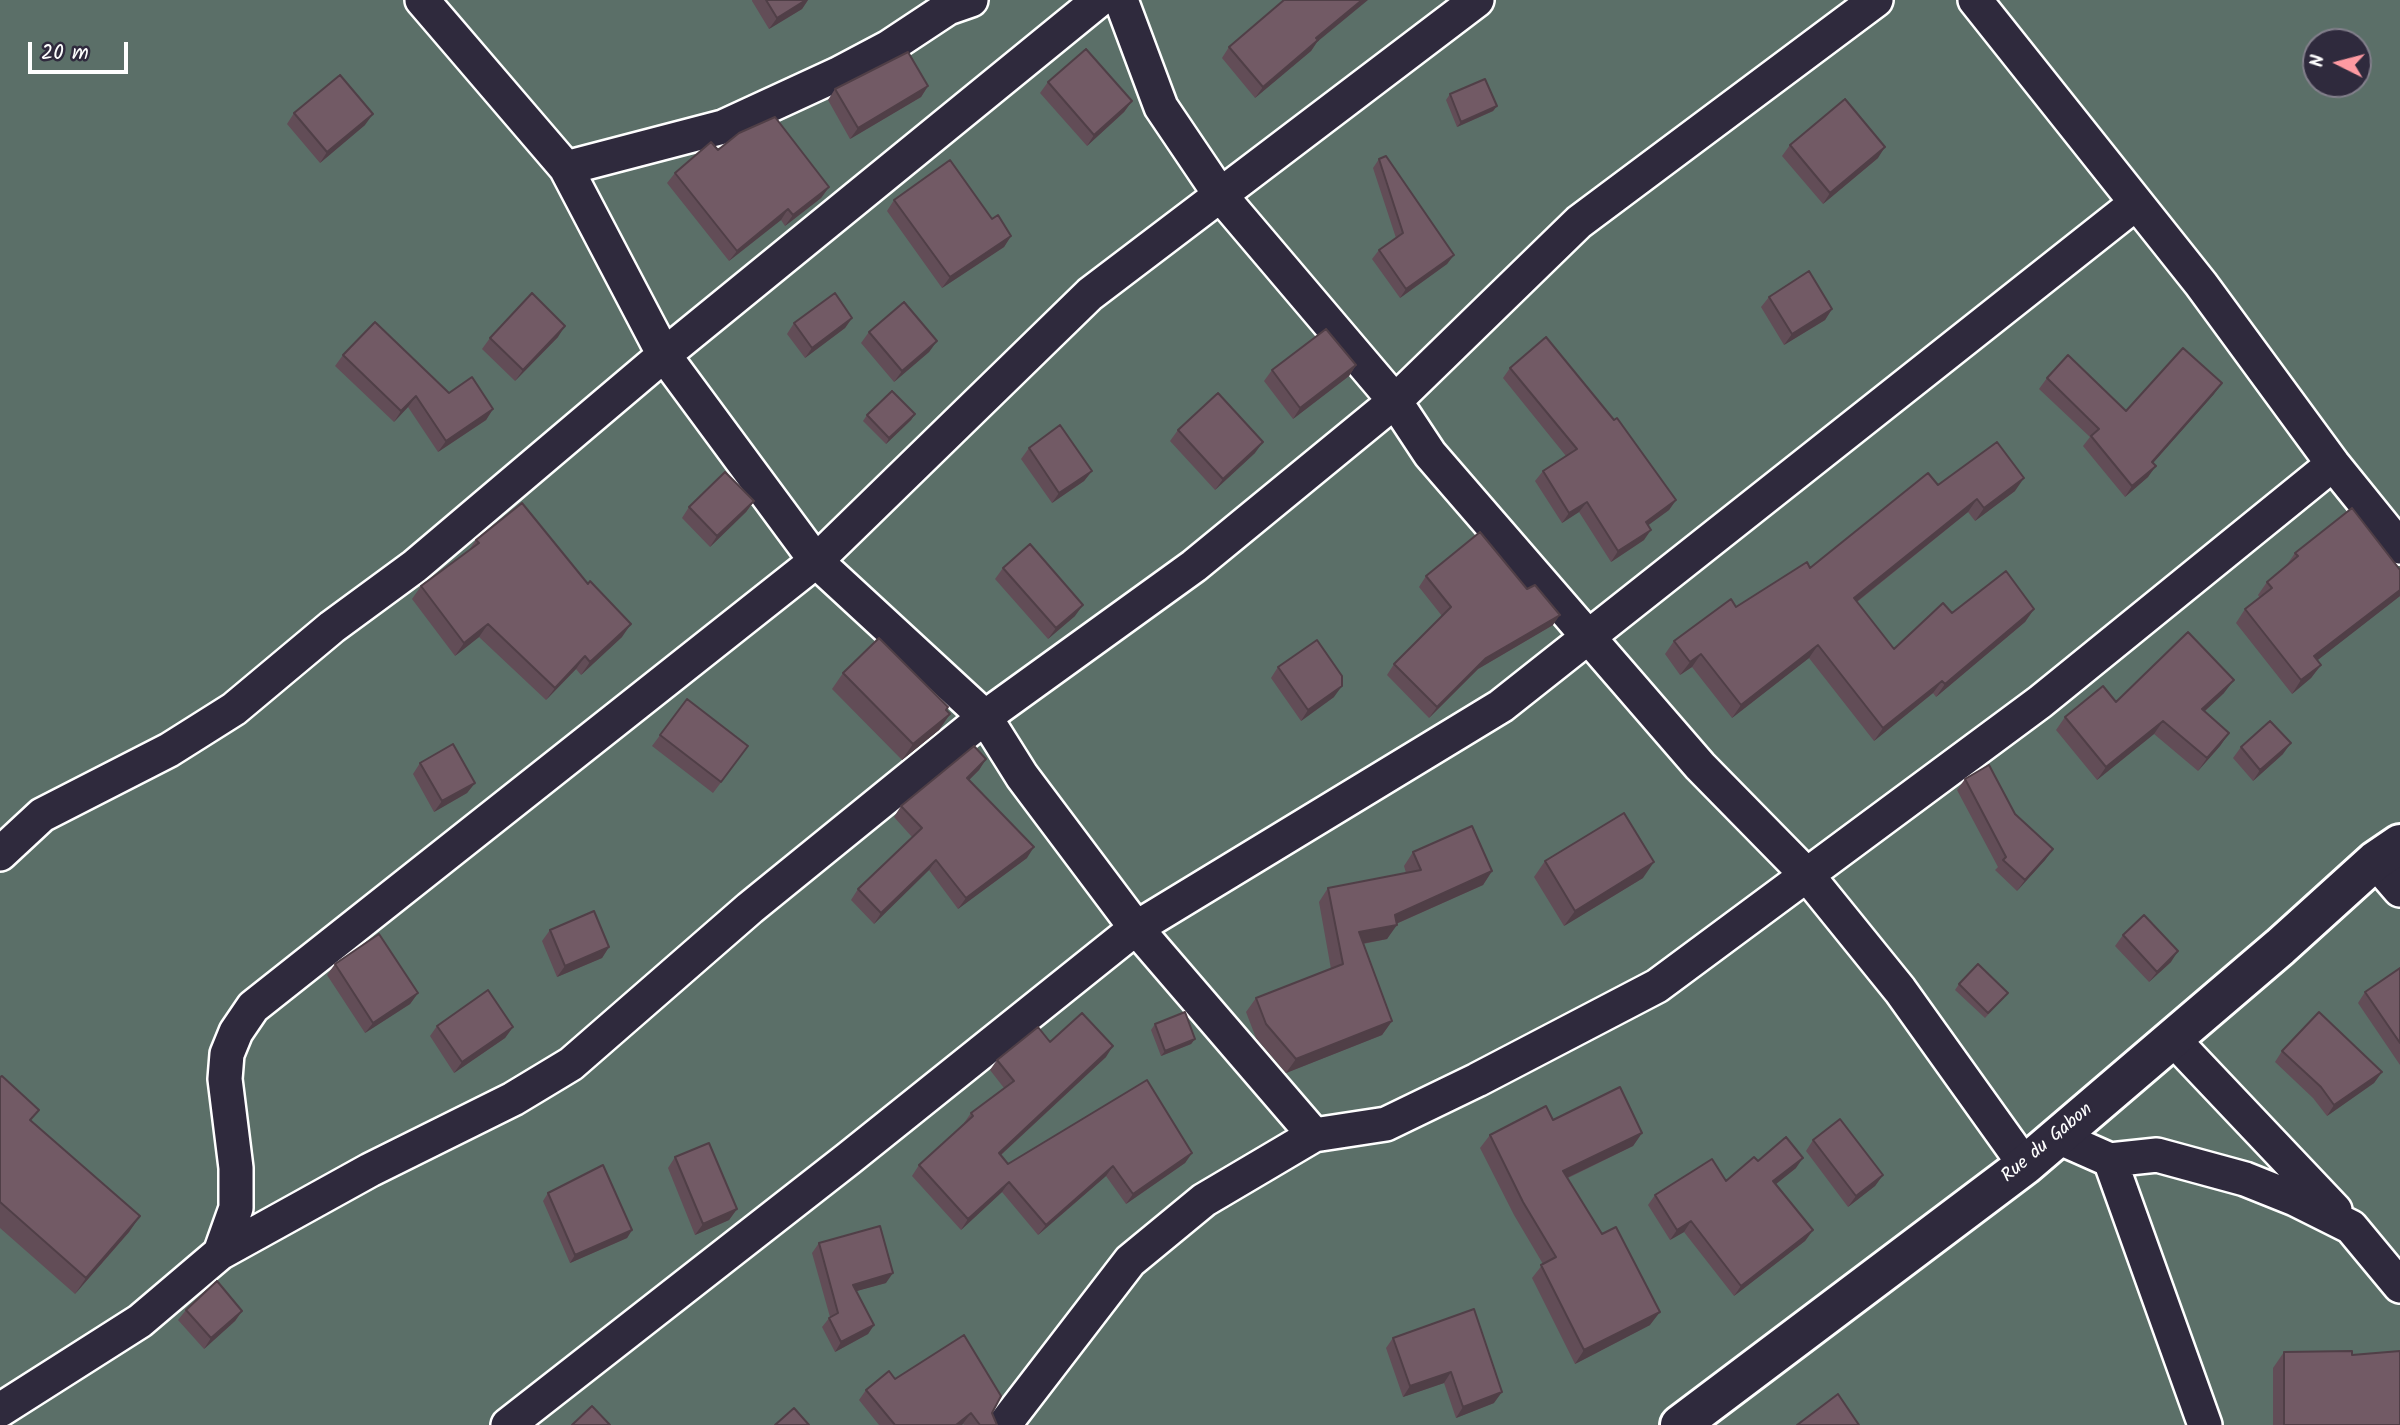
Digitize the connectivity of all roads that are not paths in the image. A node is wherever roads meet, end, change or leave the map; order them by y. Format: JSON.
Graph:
{"nodes":[{"id":1,"x":422,"y":0,"type":"edge"},
{"id":2,"x":971,"y":0,"type":"edge"},
{"id":3,"x":1099,"y":0,"type":"edge"},
{"id":4,"x":1121,"y":0,"type":"edge"},
{"id":5,"x":1477,"y":0,"type":"edge"},
{"id":6,"x":1876,"y":0,"type":"edge"},
{"id":7,"x":1975,"y":0,"type":"edge"},
{"id":8,"x":566,"y":168,"type":"junction"},
{"id":9,"x":1221,"y":196,"type":"junction"},
{"id":10,"x":2135,"y":204,"type":"junction"},
{"id":11,"x":664,"y":355,"type":"junction"},
{"id":12,"x":1395,"y":401,"type":"junction"},
{"id":13,"x":2333,"y":464,"type":"junction"},
{"id":14,"x":2400,"y":547,"type":"edge"},
{"id":15,"x":816,"y":561,"type":"junction"},
{"id":16,"x":1589,"y":636,"type":"junction"},
{"id":17,"x":985,"y":717,"type":"junction"},
{"id":18,"x":2388,"y":852,"type":"edge"},
{"id":19,"x":0,"y":854,"type":"edge"},
{"id":20,"x":1807,"y":875,"type":"junction"},
{"id":21,"x":2400,"y":890,"type":"edge"},
{"id":22,"x":1136,"y":928,"type":"junction"},
{"id":23,"x":2172,"y":1038,"type":"junction"},
{"id":24,"x":1314,"y":1135,"type":"junction"},
{"id":25,"x":2058,"y":1137,"type":"junction"},
{"id":26,"x":2110,"y":1160,"type":"junction"},
{"id":27,"x":2025,"y":1165,"type":"junction"},
{"id":28,"x":2351,"y":1227,"type":"junction"},
{"id":29,"x":220,"y":1253,"type":"junction"},
{"id":30,"x":2400,"y":1286,"type":"edge"},
{"id":31,"x":0,"y":1410,"type":"edge"},
{"id":32,"x":508,"y":1425,"type":"edge"},
{"id":33,"x":1004,"y":1425,"type":"edge"},
{"id":34,"x":1680,"y":1425,"type":"edge"},
{"id":35,"x":2205,"y":1425,"type":"edge"}],
"edges":[{"from":1,"to":8,"type":"street"},
{"from":2,"to":8,"type":"street"},
{"from":3,"to":11,"type":"street"},
{"from":4,"to":9,"type":"street"},
{"from":5,"to":9,"type":"street"},
{"from":6,"to":12,"type":"street"},
{"from":7,"to":10,"type":"street"},
{"from":8,"to":11,"type":"street"},
{"from":9,"to":12,"type":"street"},
{"from":9,"to":15,"type":"street"},
{"from":10,"to":13,"type":"street"},
{"from":10,"to":16,"type":"street"},
{"from":11,"to":15,"type":"street"},
{"from":11,"to":19,"type":"street"},
{"from":12,"to":16,"type":"street"},
{"from":12,"to":17,"type":"street"},
{"from":13,"to":14,"type":"street"},
{"from":13,"to":20,"type":"street"},
{"from":15,"to":17,"type":"street"},
{"from":15,"to":29,"type":"street"},
{"from":16,"to":20,"type":"street"},
{"from":16,"to":22,"type":"street"},
{"from":17,"to":22,"type":"street"},
{"from":17,"to":29,"type":"street"},
{"from":18,"to":21,"type":"street"},
{"from":18,"to":23,"type":"highway","name":"Rue du Gabon"},
{"from":20,"to":24,"type":"street"},
{"from":20,"to":27,"type":"street"},
{"from":22,"to":24,"type":"street"},
{"from":22,"to":32,"type":"street"},
{"from":23,"to":25,"type":"highway","name":"Rue du Gabon"},
{"from":23,"to":28,"type":"street"},
{"from":24,"to":33,"type":"street"},
{"from":25,"to":26,"type":"street"},
{"from":25,"to":27,"type":"highway","name":"Rue du Gabon"},
{"from":26,"to":28,"type":"street"},
{"from":26,"to":35,"type":"street"},
{"from":27,"to":34,"type":"highway","name":"Rue du Gabon"},
{"from":28,"to":30,"type":"street"},
{"from":29,"to":31,"type":"street"}]}
